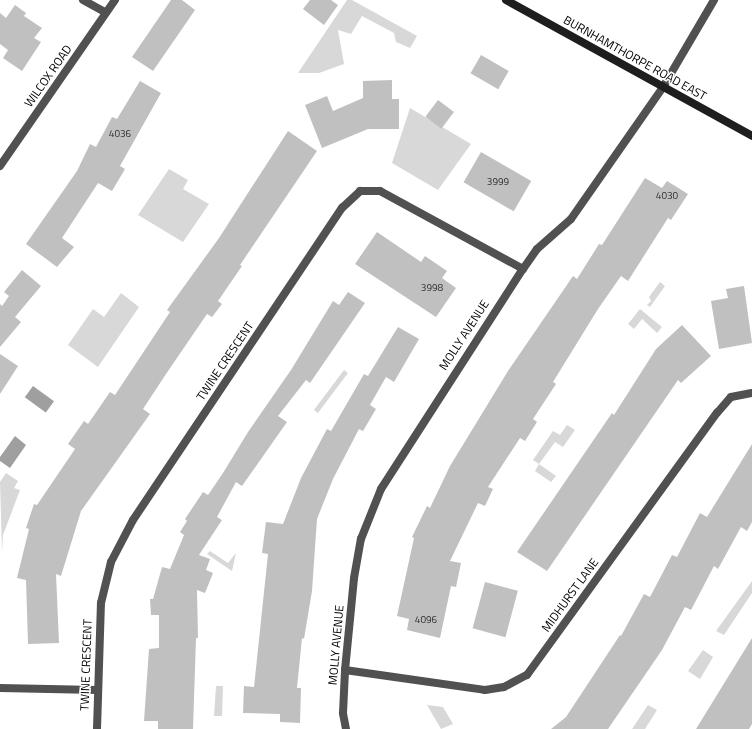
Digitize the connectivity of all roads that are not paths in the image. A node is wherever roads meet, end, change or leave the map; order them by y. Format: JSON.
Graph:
{"nodes":[{"id":1,"x":83,"y":0,"type":"edge"},
{"id":2,"x":115,"y":0,"type":"edge"},
{"id":3,"x":506,"y":0,"type":"edge"},
{"id":4,"x":714,"y":0,"type":"edge"},
{"id":5,"x":106,"y":13,"type":"junction"},
{"id":6,"x":663,"y":87,"type":"junction"},
{"id":7,"x":752,"y":136,"type":"edge"},
{"id":8,"x":0,"y":166,"type":"edge"},
{"id":9,"x":522,"y":269,"type":"junction"},
{"id":10,"x":752,"y":393,"type":"edge"},
{"id":11,"x":345,"y":670,"type":"junction"},
{"id":12,"x":0,"y":688,"type":"edge"},
{"id":13,"x":97,"y":690,"type":"junction"},
{"id":14,"x":97,"y":729,"type":"edge"},
{"id":15,"x":346,"y":729,"type":"edge"}],
"edges":[{"from":1,"to":5,"type":"street"},
{"from":2,"to":5,"type":"street","name":"WILCOX ROAD"},
{"from":3,"to":6,"type":"main road","name":"BURNHAMTHORPE ROAD EAST"},
{"from":4,"to":6,"type":"street","name":"MOLLY AVENUE"},
{"from":5,"to":8,"type":"street","name":"WILCOX ROAD"},
{"from":6,"to":7,"type":"main road","name":"BURNHAMTHORPE ROAD EAST"},
{"from":6,"to":9,"type":"street","name":"MOLLY AVENUE"},
{"from":9,"to":11,"type":"street","name":"MOLLY AVENUE"},
{"from":9,"to":13,"type":"street","name":"TWINE CRESCENT"},
{"from":10,"to":11,"type":"street","name":"MIDHURST LANE"},
{"from":11,"to":15,"type":"street","name":"MOLLY AVENUE"},
{"from":12,"to":13,"type":"street"},
{"from":13,"to":14,"type":"street","name":"TWINE CRESCENT"}]}
